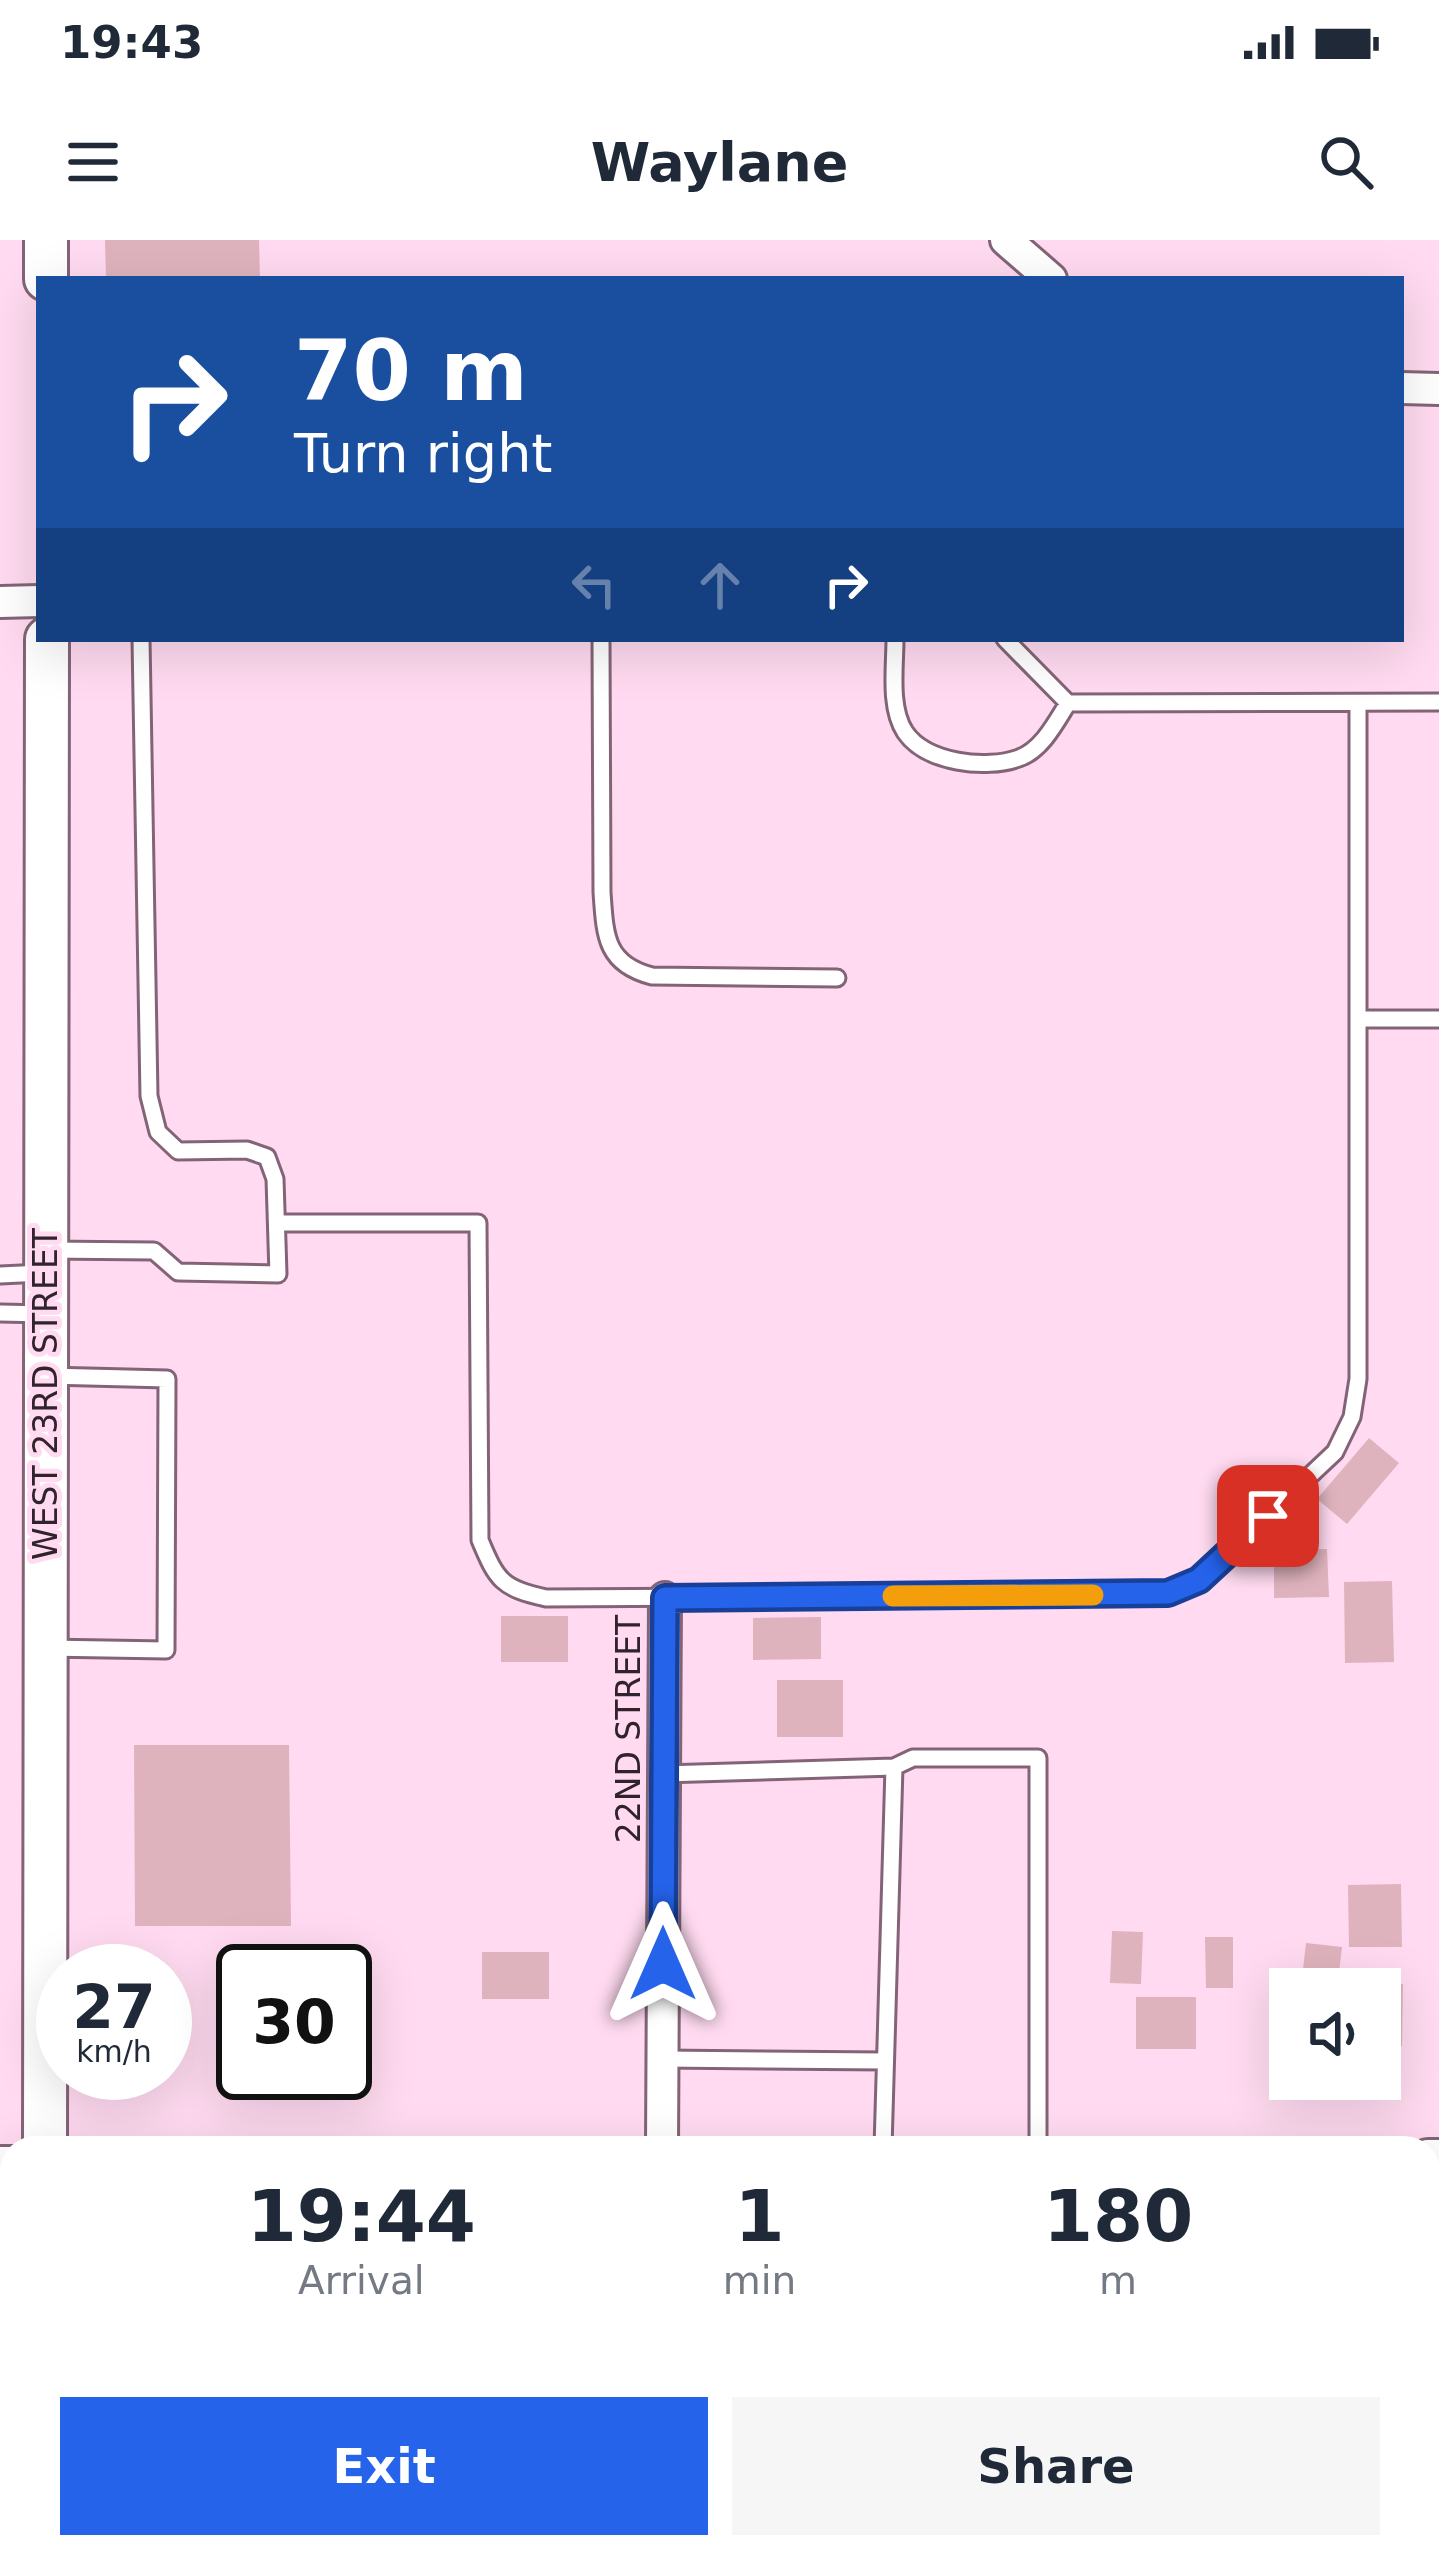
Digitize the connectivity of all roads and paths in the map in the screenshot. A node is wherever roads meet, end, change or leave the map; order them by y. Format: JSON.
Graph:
{"nodes":[{"id":1,"x":46,"y":240,"type":"edge"},
{"id":2,"x":1006,"y":240,"type":"edge"},
{"id":3,"x":46,"y":276,"type":"edge"},
{"id":4,"x":1048,"y":276,"type":"edge"},
{"id":5,"x":1404,"y":388,"type":"edge"},
{"id":6,"x":1439,"y":389,"type":"edge"},
{"id":7,"x":36,"y":601,"type":"edge"},
{"id":8,"x":0,"y":602,"type":"edge"},
{"id":9,"x":47,"y":642,"type":"edge"},
{"id":10,"x":141,"y":642,"type":"edge"},
{"id":11,"x":601,"y":642,"type":"edge"},
{"id":12,"x":895,"y":642,"type":"edge"},
{"id":13,"x":1008,"y":642,"type":"edge"},
{"id":14,"x":1439,"y":702,"type":"edge"},
{"id":15,"x":1068,"y":703,"type":"junction"},
{"id":16,"x":1358,"y":703,"type":"junction"},
{"id":17,"x":837,"y":978,"type":"dead end"},
{"id":18,"x":1358,"y":1019,"type":"junction"},
{"id":19,"x":1439,"y":1019,"type":"edge"},
{"id":20,"x":278,"y":1223,"type":"junction"},
{"id":21,"x":0,"y":1275,"type":"edge"},
{"id":22,"x":45,"y":1279,"type":"junction"},
{"id":23,"x":0,"y":1313,"type":"edge"},
{"id":24,"x":46,"y":1376,"type":"junction"},
{"id":25,"x":665,"y":1598,"type":"junction"},
{"id":26,"x":44,"y":1648,"type":"junction"},
{"id":27,"x":894,"y":1767,"type":"junction"},
{"id":28,"x":664,"y":1774,"type":"junction"},
{"id":29,"x":662,"y":2060,"type":"junction"},
{"id":30,"x":885,"y":2061,"type":"junction"},
{"id":31,"x":45,"y":2136,"type":"edge"},
{"id":32,"x":662,"y":2136,"type":"edge"},
{"id":33,"x":883,"y":2136,"type":"edge"},
{"id":34,"x":1038,"y":2136,"type":"edge"}],
"edges":[{"from":1,"to":3,"type":"main road"},
{"from":2,"to":4,"type":"street"},
{"from":5,"to":6,"type":"street"},
{"from":7,"to":8,"type":"street"},
{"from":9,"to":22,"type":"main road","name":"WEST 23RD STREET"},
{"from":10,"to":20,"type":"lane"},
{"from":11,"to":17,"type":"lane"},
{"from":12,"to":15,"type":"lane"},
{"from":13,"to":15,"type":"lane"},
{"from":14,"to":16,"type":"lane"},
{"from":15,"to":16,"type":"lane"},
{"from":16,"to":18,"type":"lane"},
{"from":18,"to":19,"type":"lane"},
{"from":18,"to":25,"type":"lane"},
{"from":20,"to":22,"type":"lane"},
{"from":20,"to":25,"type":"lane"},
{"from":21,"to":22,"type":"lane"},
{"from":22,"to":23,"type":"lane"},
{"from":22,"to":24,"type":"main road","name":"WEST 23RD STREET"},
{"from":24,"to":26,"type":"main road","name":"WEST 23RD STREET"},
{"from":24,"to":26,"type":"lane"},
{"from":25,"to":28,"type":"street","name":"22ND STREET"},
{"from":26,"to":31,"type":"main road","name":"WEST 23RD STREET"},
{"from":27,"to":28,"type":"lane"},
{"from":27,"to":30,"type":"lane"},
{"from":27,"to":34,"type":"lane"},
{"from":28,"to":29,"type":"street","name":"22ND STREET"},
{"from":29,"to":30,"type":"lane"},
{"from":29,"to":32,"type":"street","name":"22ND STREET"},
{"from":30,"to":33,"type":"lane"}]}
